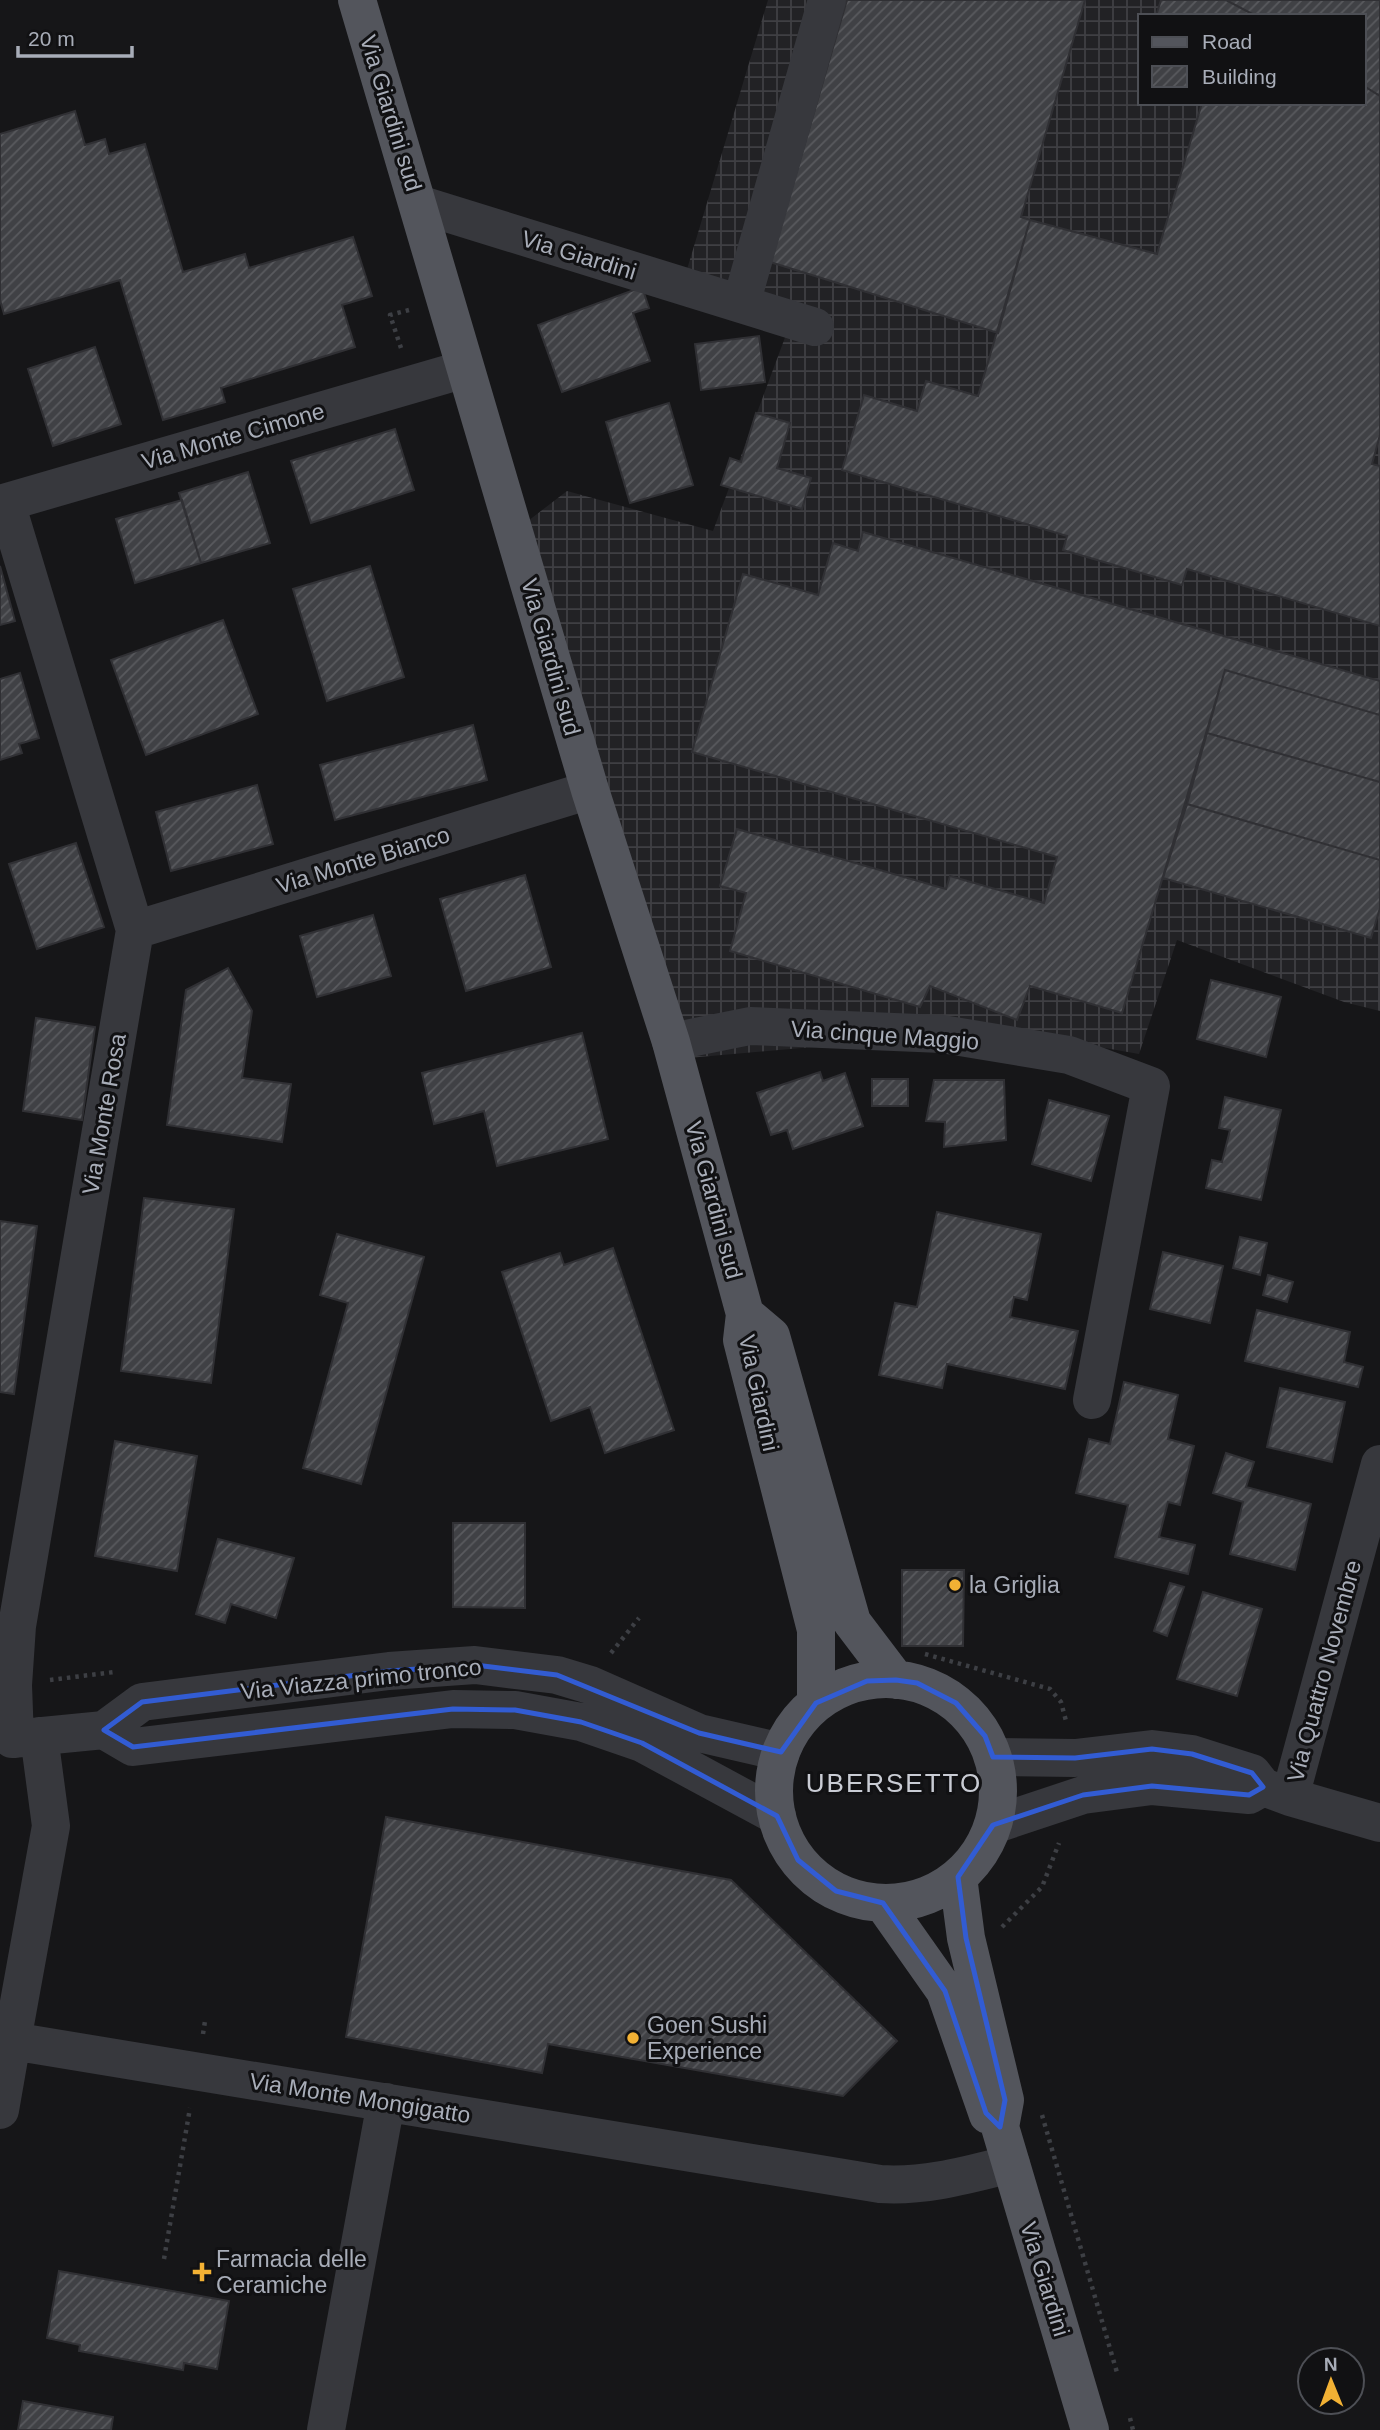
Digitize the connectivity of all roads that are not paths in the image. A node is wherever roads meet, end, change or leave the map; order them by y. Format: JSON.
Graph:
{"nodes":[{"id":1,"x":357,"y":0,"type":"edge"},
{"id":2,"x":827,"y":0,"type":"edge"},
{"id":3,"x":418,"y":204,"type":"junction"},
{"id":4,"x":741,"y":304,"type":"junction"},
{"id":5,"x":815,"y":327,"type":"dead end"},
{"id":6,"x":465,"y":369,"type":"junction"},
{"id":7,"x":3,"y":503,"type":"edge"},
{"id":8,"x":590,"y":790,"type":"junction"},
{"id":9,"x":135,"y":930,"type":"junction"},
{"id":10,"x":671,"y":1042,"type":"junction"},
{"id":11,"x":745,"y":1314,"type":"junction"},
{"id":12,"x":1092,"y":1400,"type":"dead end"},
{"id":13,"x":1380,"y":1464,"type":"edge"},
{"id":14,"x":906,"y":1666,"type":"junction"},
{"id":15,"x":816,"y":1703,"type":"junction"},
{"id":16,"x":104,"y":1730,"type":"junction"},
{"id":17,"x":18,"y":1739,"type":"edge"},
{"id":18,"x":781,"y":1752,"type":"junction"},
{"id":19,"x":993,"y":1757,"type":"junction"},
{"id":20,"x":1079,"y":1776,"type":"junction"},
{"id":21,"x":1277,"y":1792,"type":"junction"},
{"id":22,"x":777,"y":1816,"type":"junction"},
{"id":23,"x":1380,"y":1823,"type":"edge"},
{"id":24,"x":993,"y":1825,"type":"junction"},
{"id":25,"x":958,"y":1877,"type":"junction"},
{"id":26,"x":883,"y":1903,"type":"junction"},
{"id":27,"x":12,"y":2041,"type":"junction"},
{"id":28,"x":386,"y":2102,"type":"junction"},
{"id":29,"x":0,"y":2110,"type":"edge"},
{"id":30,"x":1000,"y":2127,"type":"junction"},
{"id":31,"x":1011,"y":2164,"type":"junction"},
{"id":32,"x":326,"y":2430,"type":"edge"},
{"id":33,"x":1090,"y":2430,"type":"edge"}],
"edges":[{"from":1,"to":3,"type":"main road","name":"Via Giardini sud"},
{"from":2,"to":4,"type":"street"},
{"from":3,"to":4,"type":"street","name":"Via Giardini"},
{"from":3,"to":6,"type":"main road","name":"Via Giardini sud"},
{"from":4,"to":5,"type":"street","name":"Via Giardini"},
{"from":6,"to":7,"type":"street","name":"Via Monte Cimone"},
{"from":6,"to":8,"type":"main road","name":"Via Giardini sud"},
{"from":7,"to":9,"type":"street","name":"Via Monte Rosa"},
{"from":8,"to":9,"type":"street","name":"Via Monte Bianco"},
{"from":8,"to":10,"type":"main road","name":"Via Giardini sud"},
{"from":9,"to":17,"type":"street","name":"Via Monte Rosa"},
{"from":10,"to":11,"type":"main road","name":"Via Giardini sud"},
{"from":10,"to":12,"type":"street","name":"Via cinque Maggio"},
{"from":11,"to":14,"type":"main road","name":"Via Giardini"},
{"from":11,"to":15,"type":"main road","name":"Via Giardini"},
{"from":13,"to":21,"type":"street","name":"Via Quattro Novembre"},
{"from":14,"to":15,"type":"main road"},
{"from":14,"to":19,"type":"main road"},
{"from":15,"to":18,"type":"main road"},
{"from":16,"to":17,"type":"street"},
{"from":16,"to":18,"type":"street","name":"Via Viazza primo tronco"},
{"from":16,"to":22,"type":"street","name":"Via Viazza primo tronco"},
{"from":17,"to":27,"type":"street"},
{"from":18,"to":22,"type":"main road"},
{"from":19,"to":20,"type":"street"},
{"from":19,"to":24,"type":"main road"},
{"from":20,"to":21,"type":"street"},
{"from":20,"to":24,"type":"street"},
{"from":21,"to":23,"type":"street"},
{"from":22,"to":26,"type":"main road"},
{"from":24,"to":25,"type":"main road"},
{"from":25,"to":26,"type":"main road"},
{"from":25,"to":30,"type":"main road","name":"Via Giardini"},
{"from":26,"to":30,"type":"main road","name":"Via Giardini"},
{"from":27,"to":28,"type":"street","name":"Via Monte Mongigatto"},
{"from":27,"to":29,"type":"street"},
{"from":28,"to":31,"type":"street","name":"Via Monte Mongigatto"},
{"from":28,"to":32,"type":"street"},
{"from":30,"to":31,"type":"main road","name":"Via Giardini"},
{"from":31,"to":33,"type":"main road","name":"Via Giardini"}]}
